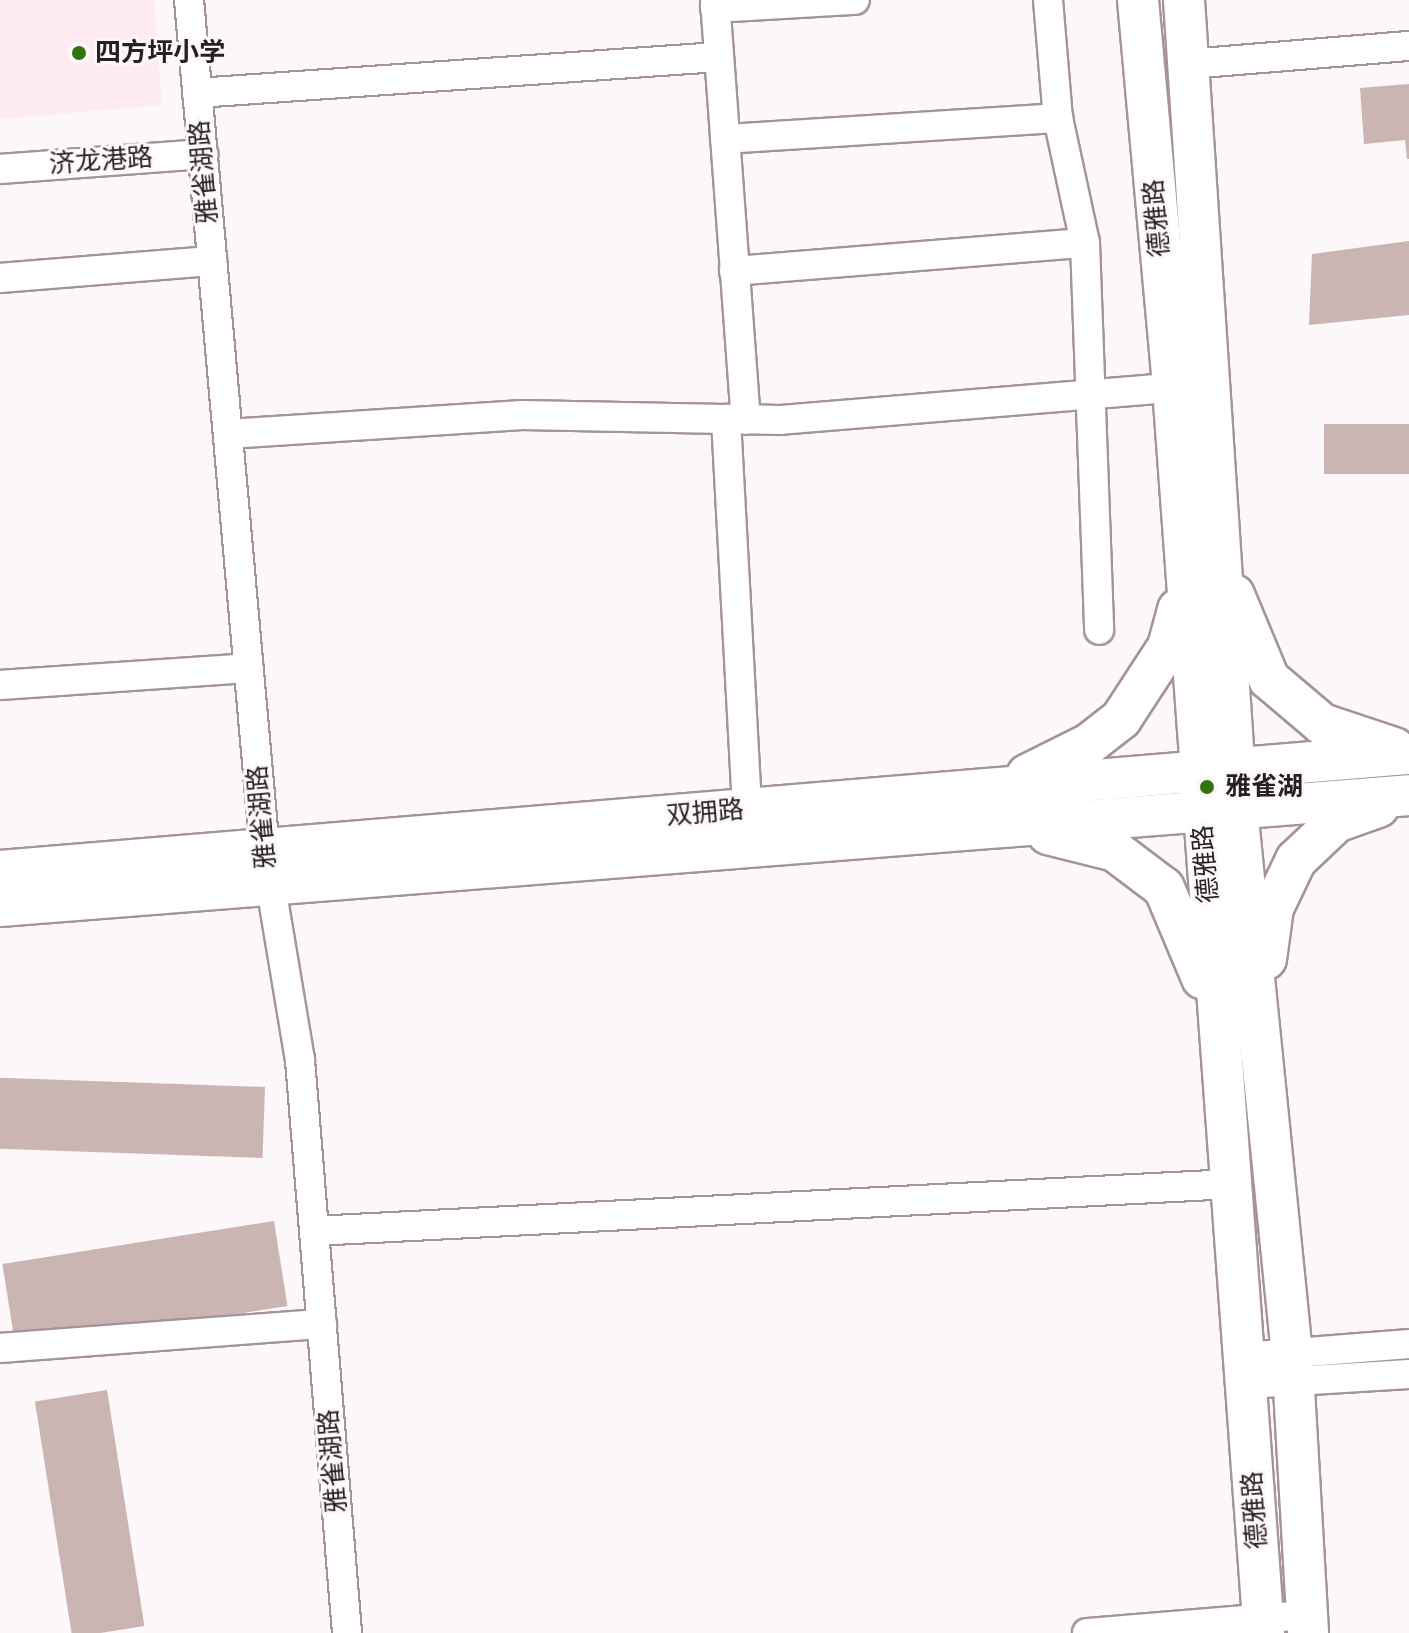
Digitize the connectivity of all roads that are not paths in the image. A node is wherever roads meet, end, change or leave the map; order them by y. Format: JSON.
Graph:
{"nodes":[{"id":1,"x":189,"y":0,"type":"edge"},
{"id":2,"x":855,"y":0,"type":"edge"},
{"id":3,"x":1048,"y":0,"type":"edge"},
{"id":4,"x":1138,"y":0,"type":"edge"},
{"id":5,"x":1184,"y":0,"type":"edge"},
{"id":6,"x":715,"y":4,"type":"edge"},
{"id":7,"x":1409,"y":46,"type":"edge"},
{"id":8,"x":719,"y":57,"type":"junction"},
{"id":9,"x":1189,"y":64,"type":"junction"},
{"id":10,"x":197,"y":93,"type":"junction"},
{"id":11,"x":1058,"y":118,"type":"junction"},
{"id":12,"x":725,"y":139,"type":"junction"},
{"id":13,"x":203,"y":154,"type":"junction"},
{"id":14,"x":0,"y":169,"type":"edge"},
{"id":15,"x":1085,"y":243,"type":"junction"},
{"id":16,"x":212,"y":261,"type":"junction"},
{"id":17,"x":734,"y":271,"type":"junction"},
{"id":18,"x":0,"y":278,"type":"edge"},
{"id":19,"x":1173,"y":388,"type":"junction"},
{"id":20,"x":1086,"y":395,"type":"junction"},
{"id":21,"x":736,"y":419,"type":"junction"},
{"id":22,"x":228,"y":434,"type":"junction"},
{"id":23,"x":1221,"y":560,"type":"junction"},
{"id":24,"x":1185,"y":586,"type":"junction"},
{"id":25,"x":1099,"y":630,"type":"dead end"},
{"id":26,"x":248,"y":668,"type":"junction"},
{"id":27,"x":0,"y":685,"type":"edge"},
{"id":28,"x":1409,"y":753,"type":"edge"},
{"id":29,"x":1216,"y":768,"type":"junction"},
{"id":30,"x":999,"y":788,"type":"junction"},
{"id":31,"x":1409,"y":795,"type":"edge"},
{"id":32,"x":747,"y":809,"type":"junction"},
{"id":33,"x":1219,"y":810,"type":"junction"},
{"id":34,"x":1017,"y":826,"type":"junction"},
{"id":35,"x":266,"y":868,"type":"junction"},
{"id":36,"x":0,"y":871,"type":"edge"},
{"id":37,"x":0,"y":906,"type":"edge"},
{"id":38,"x":1258,"y":1019,"type":"junction"},
{"id":39,"x":1220,"y":1036,"type":"junction"},
{"id":40,"x":1233,"y":1184,"type":"junction"},
{"id":41,"x":314,"y":1231,"type":"junction"},
{"id":42,"x":322,"y":1324,"type":"junction"},
{"id":43,"x":1409,"y":1344,"type":"edge"},
{"id":44,"x":0,"y":1348,"type":"edge"},
{"id":45,"x":1292,"y":1368,"type":"junction"},
{"id":46,"x":1245,"y":1370,"type":"junction"},
{"id":47,"x":1409,"y":1374,"type":"edge"},
{"id":48,"x":1307,"y":1624,"type":"edge"},
{"id":49,"x":1263,"y":1626,"type":"edge"},
{"id":50,"x":347,"y":1633,"type":"edge"},
{"id":51,"x":1087,"y":1633,"type":"edge"}],
"edges":[{"from":1,"to":10,"type":"street","name":"雅雀湖路"},
{"from":2,"to":6,"type":"street"},
{"from":3,"to":11,"type":"street"},
{"from":4,"to":19,"type":"street","name":"德雅路"},
{"from":5,"to":9,"type":"street","name":"德雅路"},
{"from":6,"to":8,"type":"street"},
{"from":7,"to":9,"type":"street"},
{"from":8,"to":10,"type":"street"},
{"from":8,"to":12,"type":"street"},
{"from":9,"to":23,"type":"street","name":"德雅路"},
{"from":10,"to":13,"type":"street","name":"雅雀湖路"},
{"from":11,"to":12,"type":"street"},
{"from":11,"to":15,"type":"street"},
{"from":12,"to":17,"type":"street"},
{"from":13,"to":14,"type":"street","name":"济龙港路"},
{"from":13,"to":16,"type":"street","name":"雅雀湖路"},
{"from":15,"to":17,"type":"street"},
{"from":15,"to":20,"type":"street"},
{"from":16,"to":18,"type":"street"},
{"from":16,"to":22,"type":"street","name":"雅雀湖路"},
{"from":17,"to":21,"type":"street"},
{"from":19,"to":20,"type":"street"},
{"from":19,"to":24,"type":"street","name":"德雅路"},
{"from":20,"to":21,"type":"street"},
{"from":20,"to":25,"type":"street"},
{"from":21,"to":22,"type":"street"},
{"from":21,"to":32,"type":"street"},
{"from":22,"to":26,"type":"street","name":"雅雀湖路"},
{"from":23,"to":28,"type":"street"},
{"from":23,"to":29,"type":"street","name":"德雅路"},
{"from":24,"to":29,"type":"street","name":"德雅路"},
{"from":24,"to":30,"type":"street"},
{"from":26,"to":27,"type":"street"},
{"from":26,"to":35,"type":"street","name":"雅雀湖路"},
{"from":28,"to":29,"type":"street","name":"双拥路"},
{"from":29,"to":30,"type":"street","name":"双拥路"},
{"from":29,"to":33,"type":"street","name":"德雅路"},
{"from":30,"to":32,"type":"street","name":"双拥路"},
{"from":31,"to":33,"type":"street","name":"双拥路"},
{"from":31,"to":38,"type":"street"},
{"from":32,"to":35,"type":"street","name":"双拥路"},
{"from":33,"to":34,"type":"street","name":"双拥路"},
{"from":33,"to":38,"type":"street","name":"德雅路"},
{"from":33,"to":39,"type":"street","name":"德雅路"},
{"from":34,"to":35,"type":"street","name":"双拥路"},
{"from":34,"to":39,"type":"street"},
{"from":35,"to":36,"type":"street","name":"双拥路"},
{"from":35,"to":37,"type":"street","name":"双拥路"},
{"from":35,"to":41,"type":"street","name":"雅雀湖路"},
{"from":38,"to":45,"type":"street","name":"德雅路"},
{"from":39,"to":40,"type":"street","name":"德雅路"},
{"from":40,"to":41,"type":"street"},
{"from":40,"to":46,"type":"street","name":"德雅路"},
{"from":41,"to":42,"type":"street","name":"雅雀湖路"},
{"from":42,"to":44,"type":"street"},
{"from":42,"to":50,"type":"street","name":"雅雀湖路"},
{"from":43,"to":45,"type":"street"},
{"from":45,"to":46,"type":"street"},
{"from":45,"to":47,"type":"street"},
{"from":45,"to":48,"type":"street","name":"德雅路"},
{"from":46,"to":49,"type":"street","name":"德雅路"},
{"from":48,"to":49,"type":"street"},
{"from":49,"to":51,"type":"street"}]}
